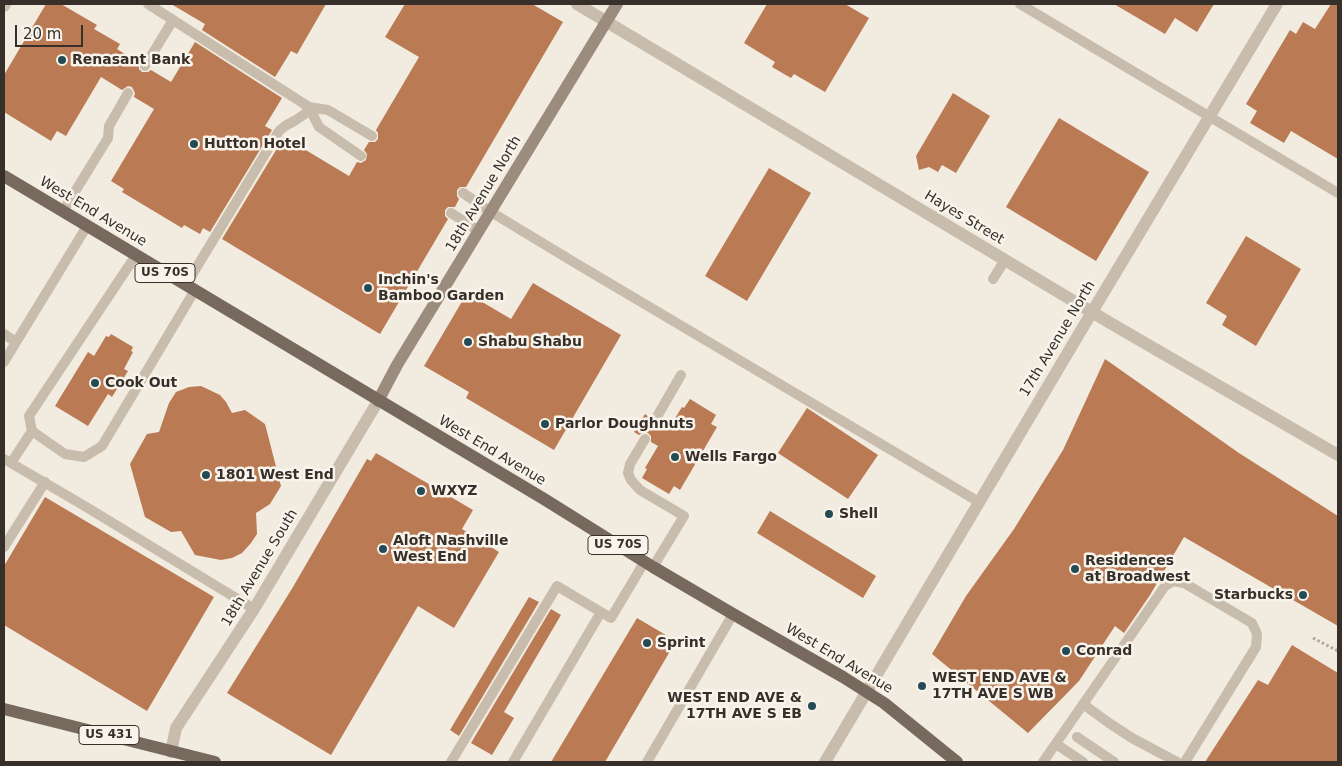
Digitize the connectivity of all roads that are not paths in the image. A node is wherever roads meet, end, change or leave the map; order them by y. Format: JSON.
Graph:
{"nodes":[{"id":1,"x":148,"y":4,"type":"edge"},
{"id":2,"x":577,"y":4,"type":"edge"},
{"id":3,"x":617,"y":4,"type":"edge"},
{"id":4,"x":1020,"y":4,"type":"edge"},
{"id":5,"x":1277,"y":4,"type":"edge"},
{"id":6,"x":173,"y":20,"type":"junction"},
{"id":7,"x":607,"y":22,"type":"junction"},
{"id":8,"x":145,"y":66,"type":"dead end"},
{"id":9,"x":128,"y":93,"type":"dead end"},
{"id":10,"x":309,"y":107,"type":"junction"},
{"id":11,"x":1210,"y":116,"type":"junction"},
{"id":12,"x":372,"y":136,"type":"dead end"},
{"id":13,"x":361,"y":156,"type":"dead end"},
{"id":14,"x":4,"y":176,"type":"edge"},
{"id":15,"x":463,"y":193,"type":"dead end"},
{"id":16,"x":1338,"y":193,"type":"edge"},
{"id":17,"x":63,"y":211,"type":"junction"},
{"id":18,"x":490,"y":212,"type":"junction"},
{"id":19,"x":451,"y":213,"type":"dead end"},
{"id":20,"x":87,"y":226,"type":"junction"},
{"id":21,"x":479,"y":230,"type":"junction"},
{"id":22,"x":136,"y":255,"type":"junction"},
{"id":23,"x":1005,"y":260,"type":"junction"},
{"id":24,"x":993,"y":279,"type":"dead end"},
{"id":25,"x":190,"y":288,"type":"junction"},
{"id":26,"x":1092,"y":312,"type":"junction"},
{"id":27,"x":4,"y":334,"type":"edge"},
{"id":28,"x":16,"y":342,"type":"junction"},
{"id":29,"x":4,"y":362,"type":"edge"},
{"id":30,"x":681,"y":375,"type":"dead end"},
{"id":31,"x":378,"y":401,"type":"junction"},
{"id":32,"x":655,"y":420,"type":"dead end"},
{"id":33,"x":32,"y":431,"type":"junction"},
{"id":34,"x":644,"y":438,"type":"dead end"},
{"id":35,"x":1338,"y":455,"type":"edge"},
{"id":36,"x":7,"y":461,"type":"edge"},
{"id":37,"x":45,"y":482,"type":"junction"},
{"id":38,"x":979,"y":502,"type":"junction"},
{"id":39,"x":4,"y":547,"type":"edge"},
{"id":40,"x":649,"y":564,"type":"junction"},
{"id":41,"x":254,"y":609,"type":"junction"},
{"id":42,"x":601,"y":612,"type":"junction"},
{"id":43,"x":733,"y":614,"type":"junction"},
{"id":44,"x":866,"y":692,"type":"junction"},
{"id":45,"x":1083,"y":704,"type":"junction"},
{"id":46,"x":4,"y":709,"type":"edge"},
{"id":47,"x":1077,"y":737,"type":"dead end"},
{"id":48,"x":1056,"y":744,"type":"junction"},
{"id":49,"x":171,"y":752,"type":"junction"},
{"id":50,"x":215,"y":762,"type":"edge"},
{"id":51,"x":452,"y":762,"type":"edge"},
{"id":52,"x":513,"y":762,"type":"edge"},
{"id":53,"x":647,"y":762,"type":"edge"},
{"id":54,"x":825,"y":762,"type":"edge"},
{"id":55,"x":957,"y":762,"type":"edge"},
{"id":56,"x":1043,"y":762,"type":"edge"},
{"id":57,"x":1083,"y":762,"type":"edge"},
{"id":58,"x":1114,"y":762,"type":"edge"},
{"id":59,"x":1177,"y":762,"type":"edge"},
{"id":60,"x":1186,"y":762,"type":"edge"}],
"edges":[{"from":1,"to":6,"type":"lane"},
{"from":2,"to":7,"type":"street","name":"Hayes Street"},
{"from":3,"to":7,"type":"main road","name":"18th Avenue North"},
{"from":4,"to":11,"type":"lane"},
{"from":5,"to":11,"type":"street","name":"17th Avenue North"},
{"from":6,"to":8,"type":"lane"},
{"from":6,"to":10,"type":"lane"},
{"from":7,"to":18,"type":"main road","name":"18th Avenue North"},
{"from":7,"to":23,"type":"street","name":"Hayes Street"},
{"from":9,"to":17,"type":"lane"},
{"from":10,"to":12,"type":"lane"},
{"from":10,"to":13,"type":"lane"},
{"from":10,"to":25,"type":"lane"},
{"from":11,"to":16,"type":"lane"},
{"from":11,"to":26,"type":"street","name":"17th Avenue North"},
{"from":14,"to":17,"type":"main road","name":"West End Avenue","number":"US 70S"},
{"from":15,"to":18,"type":"lane"},
{"from":17,"to":20,"type":"main road","name":"West End Avenue","number":"US 70S"},
{"from":18,"to":21,"type":"main road","name":"18th Avenue North"},
{"from":18,"to":38,"type":"lane"},
{"from":19,"to":21,"type":"lane"},
{"from":20,"to":22,"type":"main road","name":"West End Avenue","number":"US 70S"},
{"from":20,"to":28,"type":"lane"},
{"from":21,"to":31,"type":"main road","name":"18th Avenue North"},
{"from":22,"to":25,"type":"main road","name":"West End Avenue","number":"US 70S"},
{"from":22,"to":33,"type":"lane"},
{"from":23,"to":24,"type":"lane"},
{"from":23,"to":26,"type":"street","name":"Hayes Street"},
{"from":25,"to":31,"type":"main road","name":"West End Avenue","number":"US 70S"},
{"from":25,"to":33,"type":"lane"},
{"from":26,"to":35,"type":"street","name":"Hayes Street"},
{"from":26,"to":38,"type":"street","name":"17th Avenue North"},
{"from":27,"to":28,"type":"lane"},
{"from":28,"to":29,"type":"lane"},
{"from":30,"to":32,"type":"lane"},
{"from":31,"to":40,"type":"main road","name":"West End Avenue","number":"US 70S"},
{"from":31,"to":41,"type":"street","name":"18th Avenue South"},
{"from":33,"to":36,"type":"lane"},
{"from":34,"to":40,"type":"lane"},
{"from":36,"to":37,"type":"lane"},
{"from":37,"to":39,"type":"lane"},
{"from":37,"to":41,"type":"lane"},
{"from":38,"to":44,"type":"street","name":"17th Avenue North"},
{"from":40,"to":42,"type":"lane"},
{"from":40,"to":43,"type":"main road","name":"West End Avenue","number":"US 70S"},
{"from":41,"to":49,"type":"street","name":"18th Avenue South"},
{"from":42,"to":51,"type":"lane"},
{"from":42,"to":52,"type":"lane"},
{"from":43,"to":44,"type":"main road","name":"West End Avenue","number":"US 70S"},
{"from":43,"to":53,"type":"lane"},
{"from":44,"to":54,"type":"street","name":"17th Avenue North"},
{"from":44,"to":55,"type":"main road","name":"West End Avenue","number":"US 70S"},
{"from":45,"to":48,"type":"lane"},
{"from":45,"to":59,"type":"lane"},
{"from":45,"to":60,"type":"lane"},
{"from":46,"to":49,"type":"main road","number":"US 431"},
{"from":47,"to":58,"type":"lane"},
{"from":48,"to":56,"type":"lane"},
{"from":48,"to":57,"type":"lane"},
{"from":49,"to":50,"type":"main road","number":"US 431"}]}
